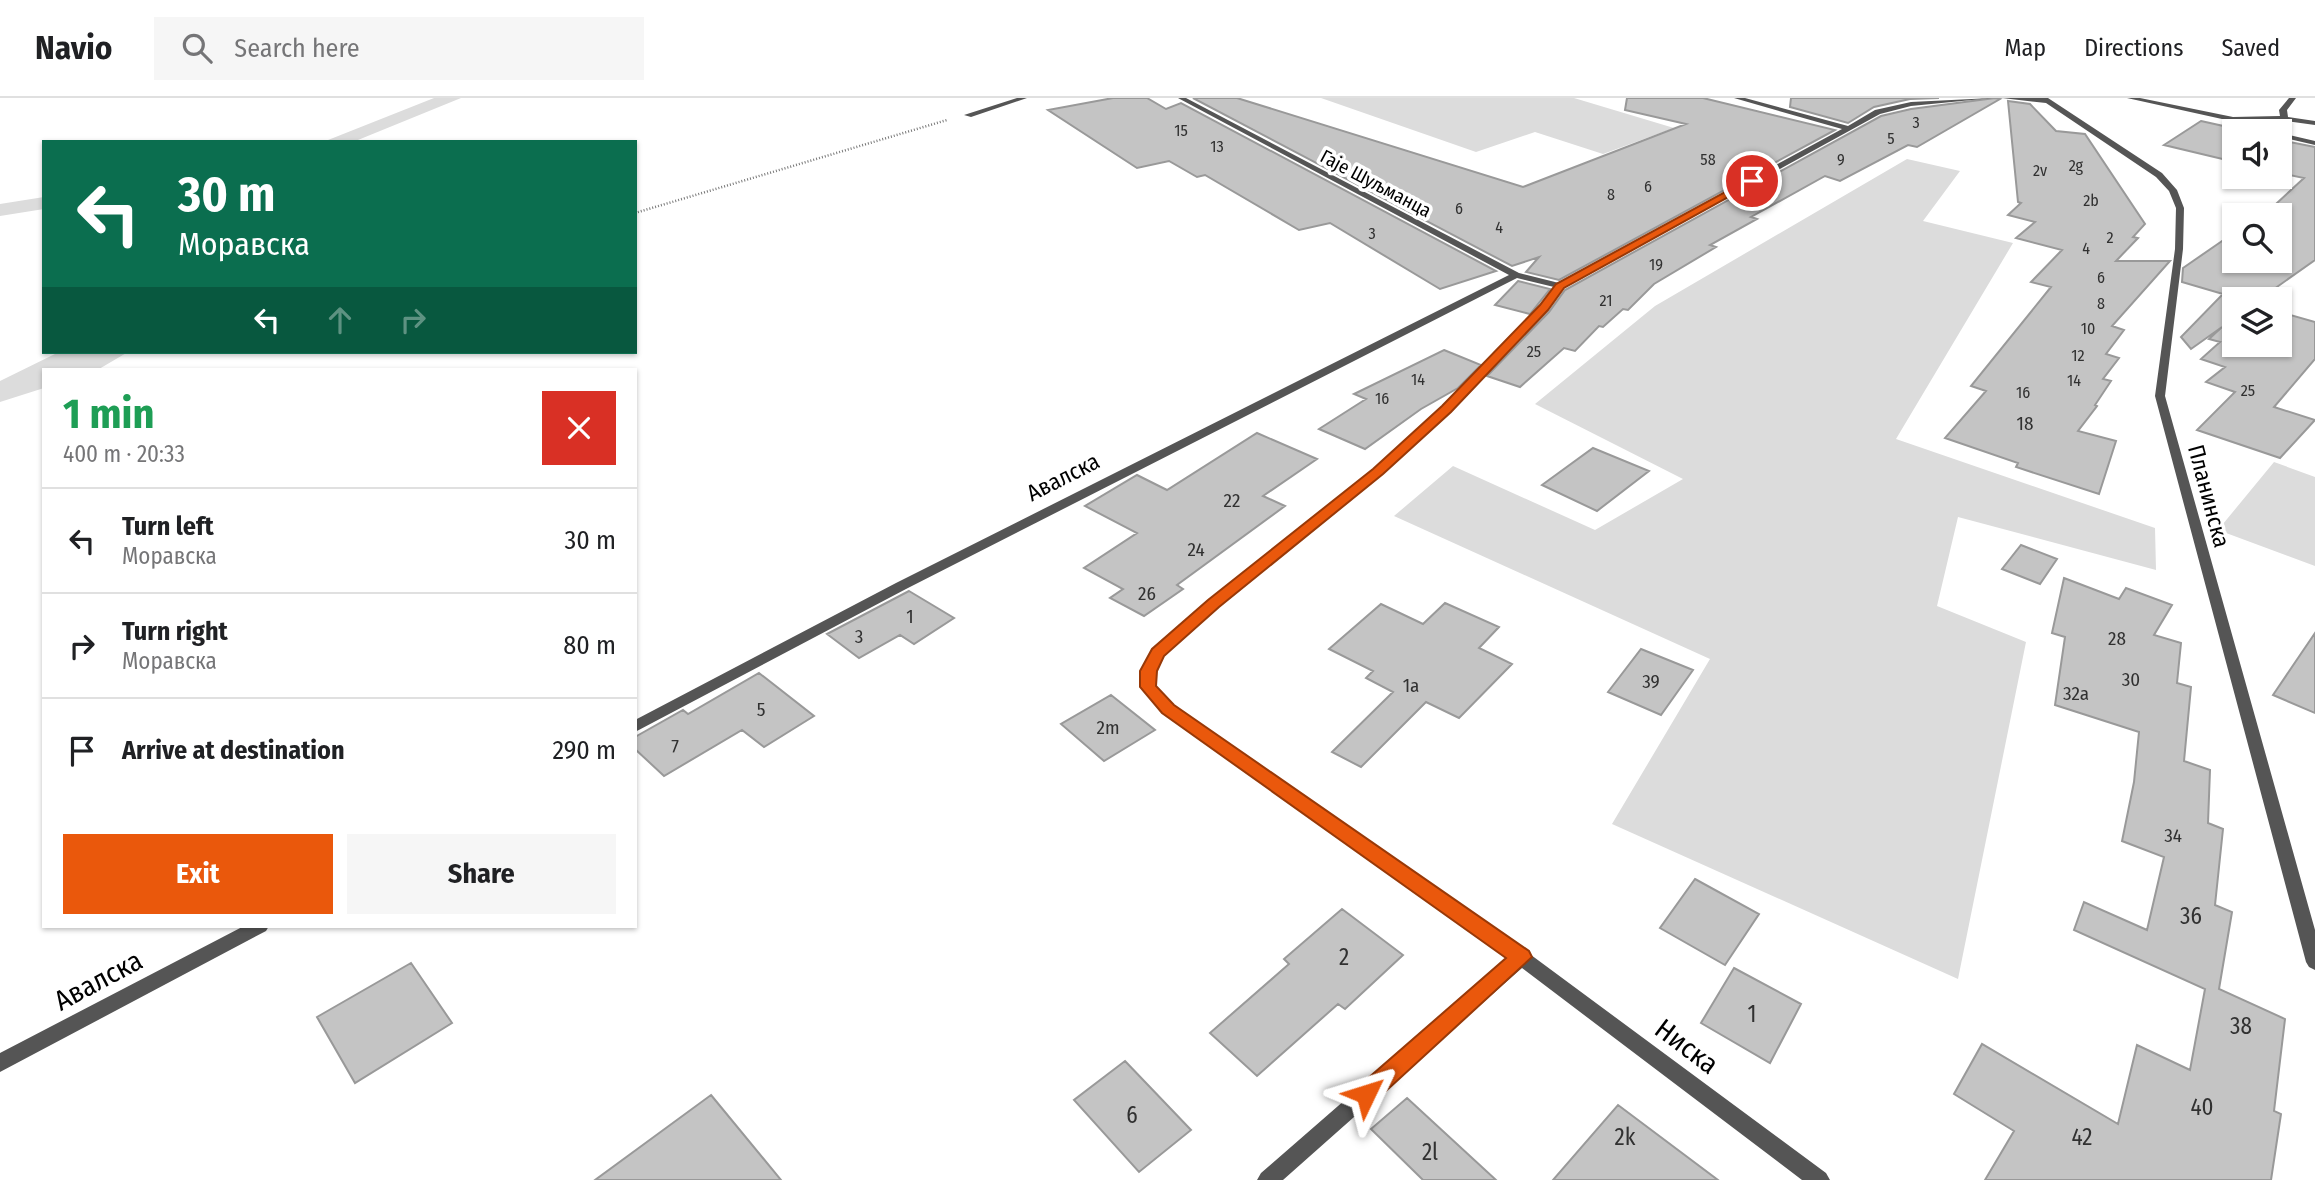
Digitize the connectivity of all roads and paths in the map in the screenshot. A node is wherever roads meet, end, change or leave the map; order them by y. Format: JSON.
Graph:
{"nodes":[{"id":1,"x":1024,"y":98,"type":"edge"},
{"id":2,"x":1181,"y":98,"type":"edge"},
{"id":3,"x":1737,"y":98,"type":"edge"},
{"id":4,"x":1989,"y":98,"type":"edge"},
{"id":5,"x":2004,"y":98,"type":"edge"},
{"id":6,"x":2130,"y":98,"type":"edge"},
{"id":7,"x":2293,"y":98,"type":"edge"},
{"id":8,"x":2045,"y":100,"type":"edge"},
{"id":9,"x":968,"y":115,"type":"joint"},
{"id":10,"x":2284,"y":117,"type":"junction"},
{"id":11,"x":2233,"y":119,"type":"joint"},
{"id":12,"x":2315,"y":123,"type":"edge"},
{"id":13,"x":1848,"y":128,"type":"junction"},
{"id":14,"x":2292,"y":138,"type":"edge"},
{"id":15,"x":2315,"y":143,"type":"edge"},
{"id":16,"x":637,"y":212,"type":"edge"},
{"id":17,"x":1516,"y":275,"type":"junction"},
{"id":18,"x":1560,"y":286,"type":"junction"},
{"id":19,"x":637,"y":726,"type":"edge"},
{"id":20,"x":256,"y":928,"type":"edge"},
{"id":21,"x":1521,"y":957,"type":"junction"},
{"id":22,"x":2315,"y":962,"type":"edge"},
{"id":23,"x":0,"y":1063,"type":"edge"},
{"id":24,"x":1268,"y":1180,"type":"edge"},
{"id":25,"x":1819,"y":1180,"type":"edge"}],
"edges":[{"from":1,"to":9,"type":"street"},
{"from":2,"to":17,"type":"street","name":"Гаје Шуљманца"},
{"from":3,"to":13,"type":"street"},
{"from":4,"to":13,"type":"street"},
{"from":5,"to":8,"type":"street"},
{"from":6,"to":11,"type":"street"},
{"from":7,"to":10,"type":"street"},
{"from":8,"to":22,"type":"street","name":"Планинска"},
{"from":9,"to":16,"type":"path"},
{"from":10,"to":11,"type":"street"},
{"from":10,"to":12,"type":"street"},
{"from":13,"to":18,"type":"street"},
{"from":14,"to":15,"type":"street"},
{"from":17,"to":18,"type":"street","name":"Гаје Шуљманца"},
{"from":17,"to":19,"type":"street","name":"Авалска"},
{"from":18,"to":21,"type":"street","name":"Ниска"},
{"from":20,"to":23,"type":"street","name":"Авалска"},
{"from":21,"to":24,"type":"street"},
{"from":21,"to":25,"type":"street","name":"Ниска"}]}
